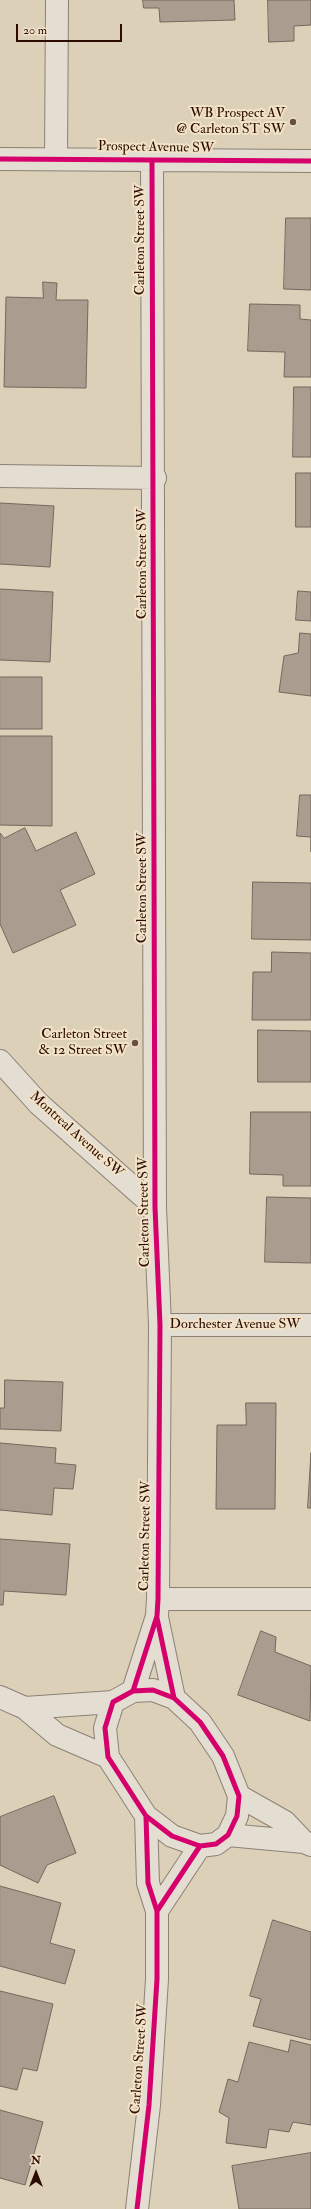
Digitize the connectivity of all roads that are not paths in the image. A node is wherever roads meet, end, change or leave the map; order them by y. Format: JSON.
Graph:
{"nodes":[{"id":1,"x":57,"y":0,"type":"edge"},
{"id":2,"x":0,"y":159,"type":"edge"},
{"id":3,"x":56,"y":159,"type":"junction"},
{"id":4,"x":152,"y":160,"type":"junction"},
{"id":5,"x":311,"y":161,"type":"edge"},
{"id":6,"x":0,"y":476,"type":"edge"},
{"id":7,"x":155,"y":478,"type":"junction"},
{"id":8,"x":0,"y":1060,"type":"edge"},
{"id":9,"x":155,"y":1207,"type":"junction"},
{"id":10,"x":160,"y":1325,"type":"junction"},
{"id":11,"x":311,"y":1325,"type":"edge"},
{"id":12,"x":311,"y":1599,"type":"edge"},
{"id":13,"x":157,"y":1607,"type":"junction"},
{"id":14,"x":133,"y":1691,"type":"junction"},
{"id":15,"x":0,"y":1697,"type":"edge"},
{"id":16,"x":174,"y":1698,"type":"junction"},
{"id":17,"x":113,"y":1702,"type":"junction"},
{"id":18,"x":25,"y":1708,"type":"junction"},
{"id":19,"x":108,"y":1757,"type":"junction"},
{"id":20,"x":239,"y":1796,"type":"junction"},
{"id":21,"x":146,"y":1816,"type":"junction"},
{"id":22,"x":228,"y":1835,"type":"junction"},
{"id":23,"x":307,"y":1844,"type":"edge"},
{"id":24,"x":200,"y":1846,"type":"junction"},
{"id":25,"x":157,"y":1911,"type":"junction"},
{"id":26,"x":137,"y":2209,"type":"edge"}],
"edges":[{"from":1,"to":3,"type":"street"},
{"from":2,"to":3,"type":"street","name":"Prospect Avenue SW"},
{"from":3,"to":4,"type":"street","name":"Prospect Avenue SW"},
{"from":4,"to":5,"type":"street","name":"Prospect Avenue SW"},
{"from":4,"to":7,"type":"street","name":"Carleton Street SW"},
{"from":6,"to":7,"type":"street"},
{"from":7,"to":9,"type":"street","name":"Carleton Street SW"},
{"from":8,"to":9,"type":"street","name":"Montreal Avenue SW"},
{"from":9,"to":10,"type":"street","name":"Carleton Street SW"},
{"from":10,"to":11,"type":"street","name":"Dorchester Avenue SW"},
{"from":10,"to":13,"type":"street","name":"Carleton Street SW"},
{"from":12,"to":13,"type":"street"},
{"from":13,"to":14,"type":"street","name":"Carleton Street SW"},
{"from":13,"to":16,"type":"street","name":"Carleton Street SW"},
{"from":14,"to":16,"type":"street"},
{"from":14,"to":17,"type":"street"},
{"from":15,"to":18,"type":"street"},
{"from":16,"to":20,"type":"street"},
{"from":17,"to":18,"type":"street"},
{"from":17,"to":19,"type":"street"},
{"from":18,"to":19,"type":"street"},
{"from":19,"to":21,"type":"street"},
{"from":20,"to":22,"type":"street"},
{"from":20,"to":23,"type":"street"},
{"from":21,"to":24,"type":"street"},
{"from":21,"to":25,"type":"street","name":"Carleton Street SW"},
{"from":22,"to":23,"type":"street"},
{"from":22,"to":24,"type":"street"},
{"from":24,"to":25,"type":"street"},
{"from":25,"to":26,"type":"street","name":"Carleton Street SW"}]}
